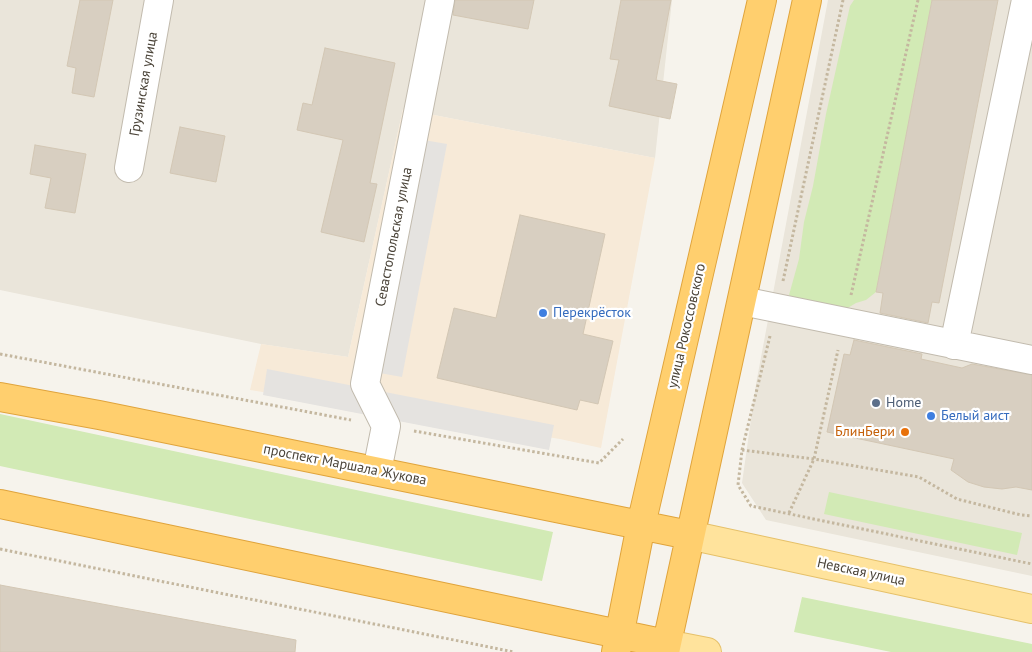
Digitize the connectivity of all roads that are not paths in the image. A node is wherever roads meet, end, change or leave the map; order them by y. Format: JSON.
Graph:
{"nodes":[{"id":1,"x":159,"y":0,"type":"edge"},
{"id":2,"x":440,"y":0,"type":"edge"},
{"id":3,"x":762,"y":0,"type":"edge"},
{"id":4,"x":807,"y":0,"type":"edge"},
{"id":5,"x":1026,"y":0,"type":"edge"},
{"id":6,"x":129,"y":168,"type":"dead end"},
{"id":7,"x":742,"y":300,"type":"junction"},
{"id":8,"x":954,"y":345,"type":"junction"},
{"id":9,"x":1032,"y":360,"type":"edge"},
{"id":10,"x":0,"y":397,"type":"edge"},
{"id":11,"x":377,"y":471,"type":"junction"},
{"id":12,"x":0,"y":504,"type":"edge"},
{"id":13,"x":641,"y":525,"type":"junction"},
{"id":14,"x":690,"y":535,"type":"junction"},
{"id":15,"x":1032,"y":609,"type":"edge"},
{"id":16,"x":618,"y":643,"type":"edge"},
{"id":17,"x":665,"y":648,"type":"edge"},
{"id":18,"x":707,"y":652,"type":"edge"}],
"edges":[{"from":1,"to":6,"type":"street","name":"Грузинская улица"},
{"from":2,"to":11,"type":"street","name":"Севастопольская улица"},
{"from":3,"to":13,"type":"highway","name":"улица Рокоссовского"},
{"from":4,"to":7,"type":"highway"},
{"from":5,"to":8,"type":"street"},
{"from":7,"to":8,"type":"street"},
{"from":7,"to":14,"type":"highway"},
{"from":8,"to":9,"type":"street"},
{"from":10,"to":11,"type":"highway","name":"проспект Маршала Жукова"},
{"from":11,"to":13,"type":"highway","name":"проспект Маршала Жукова"},
{"from":12,"to":16,"type":"highway"},
{"from":13,"to":14,"type":"highway","name":"проспект Маршала Жукова"},
{"from":13,"to":16,"type":"highway","name":"улица Рокоссовского"},
{"from":14,"to":15,"type":"main road","name":"Невская улица"},
{"from":14,"to":17,"type":"highway"},
{"from":16,"to":17,"type":"highway"},
{"from":17,"to":18,"type":"main road"}]}
